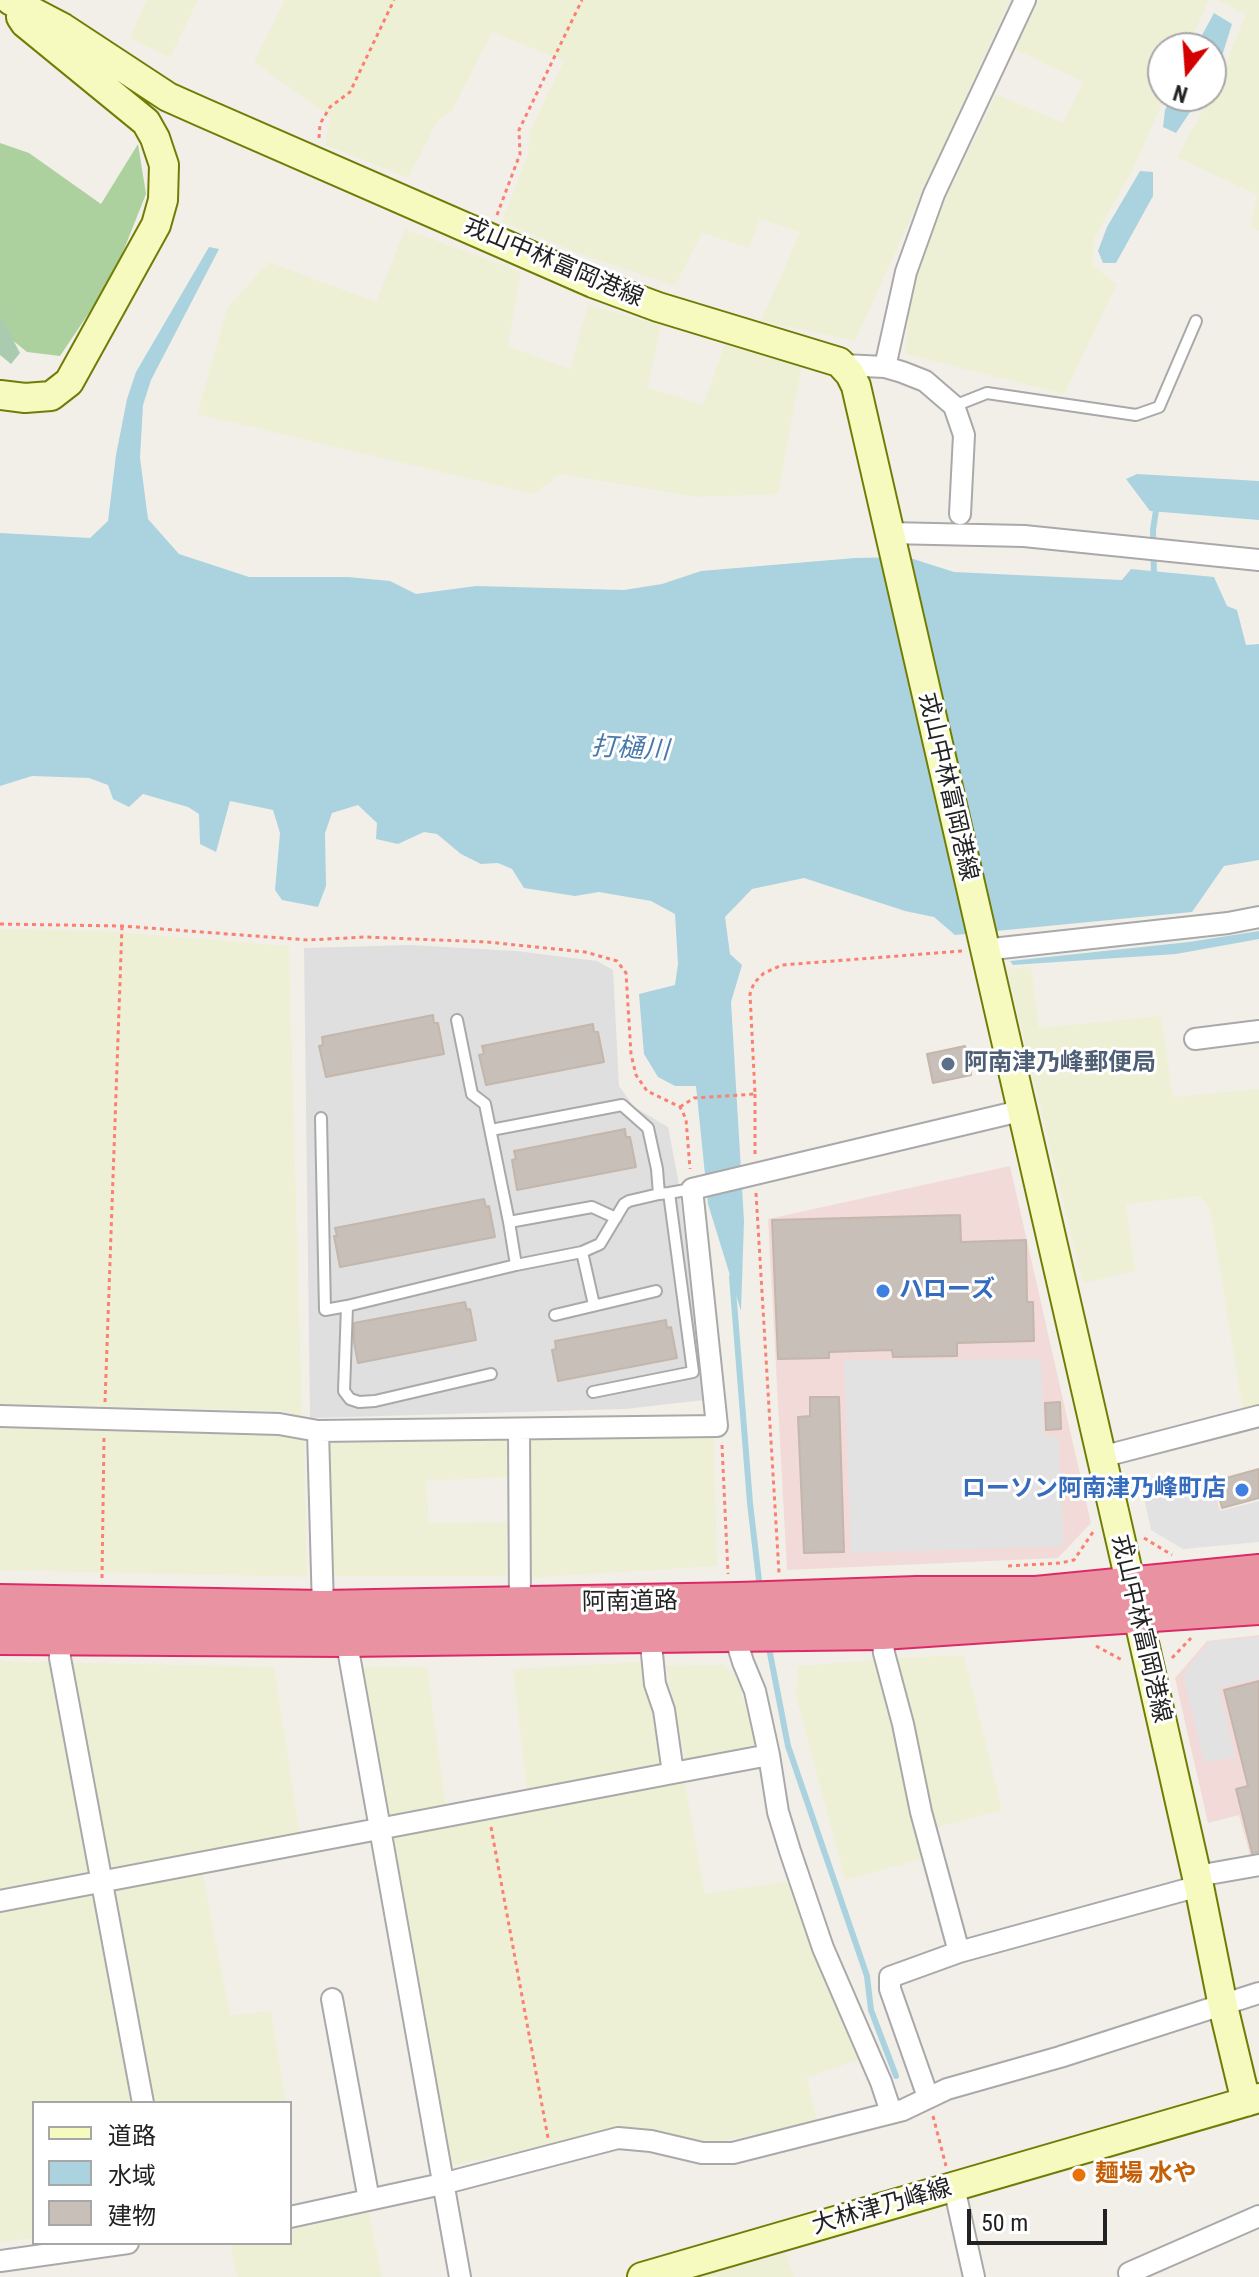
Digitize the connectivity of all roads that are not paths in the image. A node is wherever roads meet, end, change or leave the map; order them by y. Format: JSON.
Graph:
{"nodes":[{"id":1,"x":10,"y":0,"type":"edge"},
{"id":2,"x":1025,"y":0,"type":"edge"},
{"id":3,"x":168,"y":97,"type":"junction"},
{"id":4,"x":146,"y":122,"type":"junction"},
{"id":5,"x":1196,"y":321,"type":"dead end"},
{"id":6,"x":887,"y":358,"type":"junction"},
{"id":7,"x":843,"y":365,"type":"junction"},
{"id":8,"x":0,"y":395,"type":"edge"},
{"id":9,"x":954,"y":406,"type":"junction"},
{"id":10,"x":960,"y":514,"type":"dead end"},
{"id":11,"x":891,"y":540,"type":"junction"},
{"id":12,"x":1259,"y":560,"type":"edge"},
{"id":13,"x":1259,"y":917,"type":"edge"},
{"id":14,"x":982,"y":944,"type":"junction"},
{"id":15,"x":457,"y":1020,"type":"dead end"},
{"id":16,"x":1259,"y":1031,"type":"edge"},
{"id":17,"x":1195,"y":1039,"type":"dead end"},
{"id":18,"x":1020,"y":1111,"type":"junction"},
{"id":19,"x":321,"y":1118,"type":"dead end"},
{"id":20,"x":491,"y":1130,"type":"junction"},
{"id":21,"x":696,"y":1188,"type":"junction"},
{"id":22,"x":664,"y":1193,"type":"junction"},
{"id":23,"x":616,"y":1218,"type":"junction"},
{"id":24,"x":509,"y":1222,"type":"junction"},
{"id":25,"x":582,"y":1252,"type":"junction"},
{"id":26,"x":516,"y":1265,"type":"junction"},
{"id":27,"x":656,"y":1291,"type":"dead end"},
{"id":28,"x":594,"y":1305,"type":"junction"},
{"id":29,"x":347,"y":1306,"type":"junction"},
{"id":30,"x":555,"y":1315,"type":"dead end"},
{"id":31,"x":491,"y":1374,"type":"dead end"},
{"id":32,"x":593,"y":1392,"type":"dead end"},
{"id":33,"x":0,"y":1416,"type":"edge"},
{"id":34,"x":1259,"y":1416,"type":"edge"},
{"id":35,"x":519,"y":1429,"type":"junction"},
{"id":36,"x":318,"y":1431,"type":"junction"},
{"id":37,"x":1101,"y":1457,"type":"junction"},
{"id":38,"x":1259,"y":1573,"type":"edge"},
{"id":39,"x":1134,"y":1601,"type":"junction"},
{"id":40,"x":781,"y":1602,"type":"junction"},
{"id":41,"x":0,"y":1603,"type":"edge"},
{"id":42,"x":520,"y":1605,"type":"junction"},
{"id":43,"x":1259,"y":1606,"type":"edge"},
{"id":44,"x":323,"y":1609,"type":"junction"},
{"id":45,"x":736,"y":1617,"type":"junction"},
{"id":46,"x":882,"y":1631,"type":"junction"},
{"id":47,"x":650,"y":1634,"type":"junction"},
{"id":48,"x":0,"y":1636,"type":"edge"},
{"id":49,"x":59,"y":1637,"type":"junction"},
{"id":50,"x":346,"y":1638,"type":"junction"},
{"id":51,"x":769,"y":1755,"type":"junction"},
{"id":52,"x":673,"y":1773,"type":"junction"},
{"id":53,"x":379,"y":1830,"type":"junction"},
{"id":54,"x":1259,"y":1865,"type":"edge"},
{"id":55,"x":104,"y":1881,"type":"junction"},
{"id":56,"x":1198,"y":1881,"type":"junction"},
{"id":57,"x":0,"y":1901,"type":"edge"},
{"id":58,"x":959,"y":1952,"type":"junction"},
{"id":59,"x":1259,"y":1993,"type":"edge"},
{"id":60,"x":332,"y":1999,"type":"dead end"},
{"id":61,"x":1223,"y":2006,"type":"junction"},
{"id":62,"x":928,"y":2097,"type":"junction"},
{"id":63,"x":1252,"y":2100,"type":"edge"},
{"id":64,"x":143,"y":2101,"type":"edge"},
{"id":65,"x":891,"y":2112,"type":"junction"},
{"id":66,"x":951,"y":2180,"type":"junction"},
{"id":67,"x":442,"y":2184,"type":"junction"},
{"id":68,"x":369,"y":2200,"type":"junction"},
{"id":69,"x":1259,"y":2216,"type":"edge"},
{"id":70,"x":292,"y":2217,"type":"edge"},
{"id":71,"x":114,"y":2245,"type":"edge"},
{"id":72,"x":0,"y":2261,"type":"edge"},
{"id":73,"x":1129,"y":2273,"type":"dead end"},
{"id":74,"x":460,"y":2277,"type":"edge"},
{"id":75,"x":642,"y":2277,"type":"edge"},
{"id":76,"x":974,"y":2277,"type":"edge"}],
"edges":[{"from":1,"to":3,"type":"main road","name":"戎山中林富岡港線"},
{"from":1,"to":4,"type":"main road","name":"戎山中林富岡港線"},
{"from":2,"to":6,"type":"street"},
{"from":3,"to":4,"type":"street"},
{"from":3,"to":7,"type":"main road","name":"戎山中林富岡港線"},
{"from":4,"to":8,"type":"main road","name":"戎山中林富岡港線"},
{"from":5,"to":9,"type":"lane"},
{"from":6,"to":7,"type":"street"},
{"from":6,"to":9,"type":"street"},
{"from":7,"to":11,"type":"main road","name":"戎山中林富岡港線"},
{"from":9,"to":10,"type":"street"},
{"from":11,"to":12,"type":"street"},
{"from":11,"to":14,"type":"main road","name":"戎山中林富岡港線"},
{"from":13,"to":14,"type":"street"},
{"from":14,"to":18,"type":"main road","name":"戎山中林富岡港線"},
{"from":15,"to":20,"type":"lane"},
{"from":16,"to":17,"type":"street"},
{"from":18,"to":21,"type":"street"},
{"from":18,"to":37,"type":"main road","name":"戎山中林富岡港線"},
{"from":19,"to":29,"type":"lane"},
{"from":20,"to":22,"type":"lane"},
{"from":20,"to":24,"type":"lane"},
{"from":21,"to":22,"type":"lane"},
{"from":21,"to":35,"type":"street"},
{"from":22,"to":23,"type":"lane"},
{"from":22,"to":32,"type":"lane"},
{"from":23,"to":24,"type":"lane"},
{"from":23,"to":25,"type":"lane"},
{"from":24,"to":26,"type":"lane"},
{"from":25,"to":26,"type":"lane"},
{"from":25,"to":28,"type":"lane"},
{"from":26,"to":29,"type":"lane"},
{"from":27,"to":28,"type":"lane"},
{"from":28,"to":30,"type":"lane"},
{"from":29,"to":31,"type":"lane"},
{"from":33,"to":36,"type":"street"},
{"from":34,"to":37,"type":"street"},
{"from":35,"to":36,"type":"street"},
{"from":35,"to":42,"type":"street"},
{"from":36,"to":44,"type":"street"},
{"from":37,"to":39,"type":"main road","name":"戎山中林富岡港線"},
{"from":38,"to":39,"type":"highway","name":"阿南道路"},
{"from":39,"to":40,"type":"highway","name":"阿南道路"},
{"from":39,"to":43,"type":"highway","name":"阿南道路"},
{"from":39,"to":46,"type":"highway","name":"阿南道路"},
{"from":39,"to":56,"type":"main road","name":"戎山中林富岡港線"},
{"from":40,"to":45,"type":"highway","name":"阿南道路"},
{"from":40,"to":46,"type":"highway","name":"阿南道路"},
{"from":41,"to":44,"type":"highway","name":"阿南道路"},
{"from":42,"to":44,"type":"highway","name":"阿南道路"},
{"from":42,"to":45,"type":"highway","name":"阿南道路"},
{"from":44,"to":50,"type":"street"},
{"from":45,"to":47,"type":"highway","name":"阿南道路"},
{"from":45,"to":51,"type":"street"},
{"from":46,"to":58,"type":"street"},
{"from":47,"to":50,"type":"highway","name":"阿南道路"},
{"from":47,"to":52,"type":"street"},
{"from":48,"to":49,"type":"highway","name":"阿南道路"},
{"from":49,"to":50,"type":"highway","name":"阿南道路"},
{"from":49,"to":55,"type":"street"},
{"from":50,"to":53,"type":"street"},
{"from":51,"to":52,"type":"street"},
{"from":51,"to":65,"type":"street"},
{"from":52,"to":53,"type":"street"},
{"from":53,"to":55,"type":"street"},
{"from":53,"to":67,"type":"street"},
{"from":54,"to":56,"type":"street"},
{"from":55,"to":57,"type":"street"},
{"from":55,"to":64,"type":"street"},
{"from":56,"to":58,"type":"street"},
{"from":56,"to":61,"type":"main road","name":"戎山中林富岡港線"},
{"from":58,"to":62,"type":"street"},
{"from":59,"to":61,"type":"street"},
{"from":60,"to":68,"type":"street"},
{"from":61,"to":62,"type":"street"},
{"from":61,"to":63,"type":"main road","name":"戎山中林富岡港線"},
{"from":62,"to":65,"type":"street"},
{"from":63,"to":66,"type":"main road","name":"大林津乃峰線"},
{"from":65,"to":67,"type":"street"},
{"from":66,"to":75,"type":"main road","name":"大林津乃峰線"},
{"from":66,"to":76,"type":"street"},
{"from":67,"to":68,"type":"street"},
{"from":67,"to":74,"type":"street"},
{"from":68,"to":70,"type":"street"},
{"from":69,"to":73,"type":"street"},
{"from":71,"to":72,"type":"street"}]}
